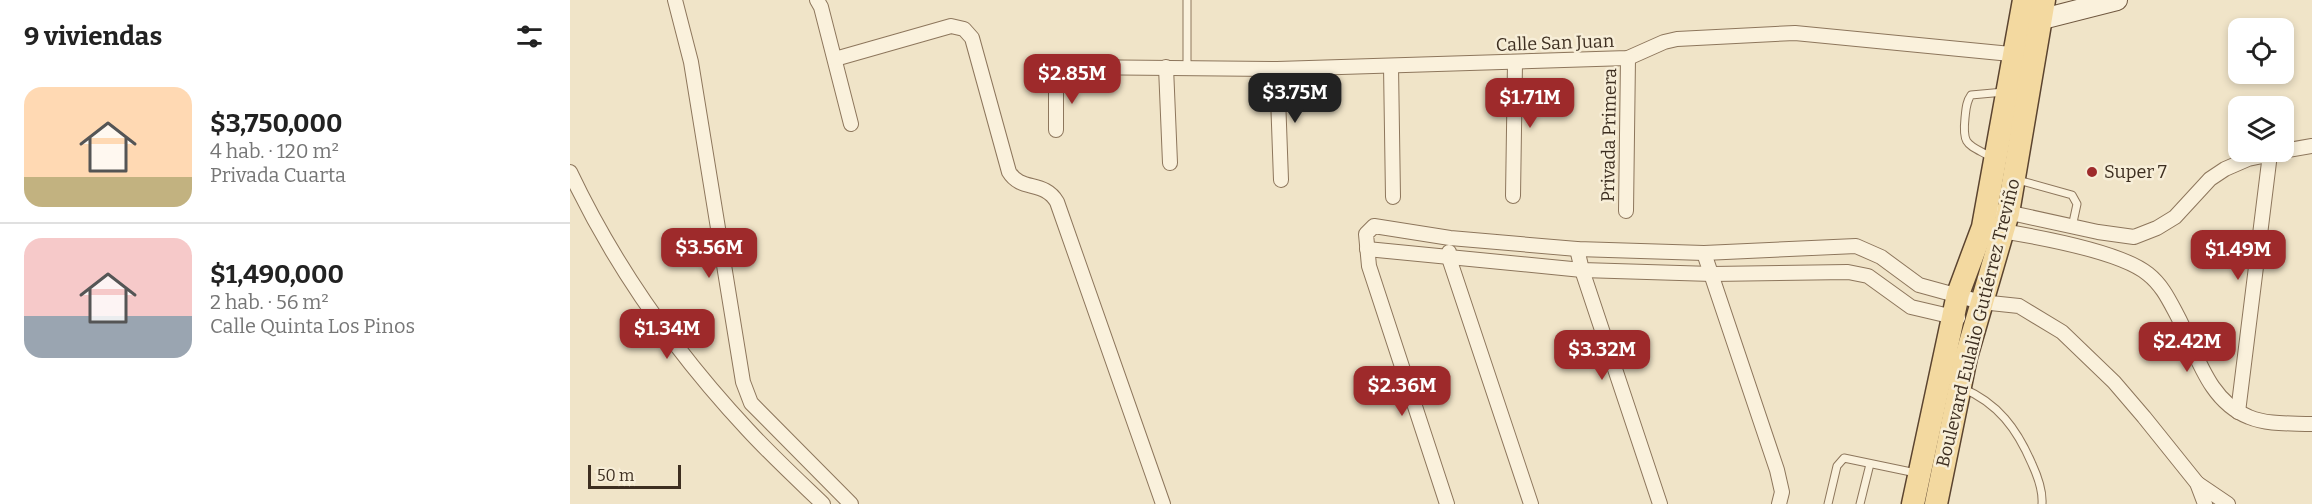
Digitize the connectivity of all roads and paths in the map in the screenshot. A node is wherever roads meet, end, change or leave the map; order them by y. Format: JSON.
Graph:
{"nodes":[{"id":1,"x":675,"y":0,"type":"edge"},
{"id":2,"x":817,"y":0,"type":"edge"},
{"id":3,"x":1187,"y":0,"type":"edge"},
{"id":4,"x":2117,"y":0,"type":"edge"},
{"id":5,"x":2032,"y":8,"type":"edge"},
{"id":6,"x":2025,"y":55,"type":"junction"},
{"id":7,"x":1628,"y":58,"type":"junction"},
{"id":8,"x":836,"y":59,"type":"junction"},
{"id":9,"x":1515,"y":63,"type":"junction"},
{"id":10,"x":1391,"y":66,"type":"junction"},
{"id":11,"x":1166,"y":67,"type":"junction"},
{"id":12,"x":1187,"y":67,"type":"junction"},
{"id":13,"x":1277,"y":69,"type":"junction"},
{"id":14,"x":2009,"y":91,"type":"junction"},
{"id":15,"x":851,"y":123,"type":"dead end"},
{"id":16,"x":1056,"y":130,"type":"dead end"},
{"id":17,"x":2312,"y":146,"type":"edge"},
{"id":18,"x":2294,"y":149,"type":"edge"},
{"id":19,"x":1996,"y":160,"type":"junction"},
{"id":20,"x":2241,"y":162,"type":"edge"},
{"id":21,"x":2276,"y":162,"type":"edge"},
{"id":22,"x":1170,"y":163,"type":"dead end"},
{"id":23,"x":570,"y":172,"type":"edge"},
{"id":24,"x":2014,"y":179,"type":"junction"},
{"id":25,"x":1281,"y":180,"type":"dead end"},
{"id":26,"x":1513,"y":196,"type":"dead end"},
{"id":27,"x":1393,"y":197,"type":"dead end"},
{"id":28,"x":1626,"y":211,"type":"dead end"},
{"id":29,"x":1995,"y":220,"type":"junction"},
{"id":30,"x":2072,"y":227,"type":"junction"},
{"id":31,"x":2134,"y":237,"type":"junction"},
{"id":32,"x":1450,"y":238,"type":"junction"},
{"id":33,"x":1856,"y":246,"type":"junction"},
{"id":34,"x":1367,"y":249,"type":"junction"},
{"id":35,"x":1577,"y":249,"type":"junction"},
{"id":36,"x":1704,"y":253,"type":"junction"},
{"id":37,"x":1449,"y":258,"type":"junction"},
{"id":38,"x":2132,"y":263,"type":"junction"},
{"id":39,"x":1582,"y":270,"type":"junction"},
{"id":40,"x":1848,"y":272,"type":"junction"},
{"id":41,"x":1712,"y":274,"type":"junction"},
{"id":42,"x":1958,"y":294,"type":"junction"},
{"id":43,"x":1978,"y":312,"type":"junction"},
{"id":44,"x":1953,"y":317,"type":"junction"},
{"id":45,"x":1960,"y":387,"type":"junction"},
{"id":46,"x":2238,"y":412,"type":"junction"},
{"id":47,"x":2312,"y":424,"type":"edge"},
{"id":48,"x":1870,"y":464,"type":"junction"},
{"id":49,"x":1920,"y":474,"type":"junction"},
{"id":50,"x":2197,"y":483,"type":"junction"},
{"id":51,"x":823,"y":504,"type":"edge"},
{"id":52,"x":851,"y":504,"type":"edge"},
{"id":53,"x":1163,"y":504,"type":"edge"},
{"id":54,"x":1447,"y":504,"type":"edge"},
{"id":55,"x":1531,"y":504,"type":"edge"},
{"id":56,"x":1660,"y":504,"type":"edge"},
{"id":57,"x":1779,"y":504,"type":"edge"},
{"id":58,"x":1828,"y":504,"type":"edge"},
{"id":59,"x":1860,"y":504,"type":"edge"},
{"id":60,"x":1913,"y":504,"type":"edge"},
{"id":61,"x":1936,"y":504,"type":"edge"},
{"id":62,"x":2042,"y":504,"type":"edge"},
{"id":63,"x":2205,"y":504,"type":"edge"},
{"id":64,"x":2228,"y":504,"type":"edge"}],
"edges":[{"from":1,"to":52,"type":"street"},
{"from":2,"to":8,"type":"street"},
{"from":3,"to":12,"type":"lane"},
{"from":4,"to":5,"type":"street"},
{"from":5,"to":6,"type":"main road","name":"Boulevard Eulalio Gutiérrez Treviño"},
{"from":6,"to":7,"type":"street","name":"Calle San Juan"},
{"from":6,"to":14,"type":"main road","name":"Boulevard Eulalio Gutiérrez Treviño"},
{"from":6,"to":24,"type":"main road","name":"Boulevard Eulalio Gutiérrez Treviño"},
{"from":7,"to":9,"type":"street","name":"Calle San Juan"},
{"from":7,"to":28,"type":"street","name":"Privada Primera"},
{"from":8,"to":15,"type":"street"},
{"from":8,"to":53,"type":"street"},
{"from":9,"to":10,"type":"street","name":"Calle San Juan"},
{"from":9,"to":26,"type":"street"},
{"from":10,"to":13,"type":"street","name":"Calle San Juan"},
{"from":10,"to":27,"type":"street"},
{"from":11,"to":12,"type":"street","name":"Calle San Juan"},
{"from":11,"to":16,"type":"street","name":"Calle San Juan"},
{"from":11,"to":22,"type":"street"},
{"from":12,"to":13,"type":"street","name":"Calle San Juan"},
{"from":13,"to":25,"type":"street"},
{"from":14,"to":19,"type":"main road","name":"Boulevard Eulalio Gutiérrez Treviño"},
{"from":14,"to":19,"type":"lane"},
{"from":17,"to":18,"type":"street"},
{"from":19,"to":29,"type":"main road","name":"Boulevard Eulalio Gutiérrez Treviño"},
{"from":20,"to":31,"type":"street"},
{"from":21,"to":46,"type":"street"},
{"from":23,"to":51,"type":"street"},
{"from":24,"to":29,"type":"main road","name":"Boulevard Eulalio Gutiérrez Treviño"},
{"from":24,"to":30,"type":"lane"},
{"from":29,"to":30,"type":"street"},
{"from":29,"to":38,"type":"street"},
{"from":29,"to":42,"type":"main road","name":"Boulevard Eulalio Gutiérrez Treviño"},
{"from":29,"to":43,"type":"main road","name":"Boulevard Eulalio Gutiérrez Treviño"},
{"from":30,"to":31,"type":"street"},
{"from":31,"to":38,"type":"street"},
{"from":32,"to":34,"type":"street"},
{"from":32,"to":35,"type":"street"},
{"from":32,"to":37,"type":"street"},
{"from":33,"to":36,"type":"street"},
{"from":33,"to":40,"type":"street"},
{"from":33,"to":42,"type":"street"},
{"from":34,"to":37,"type":"street"},
{"from":34,"to":54,"type":"street"},
{"from":35,"to":36,"type":"street"},
{"from":35,"to":39,"type":"street"},
{"from":36,"to":41,"type":"street"},
{"from":37,"to":39,"type":"street"},
{"from":37,"to":55,"type":"street"},
{"from":38,"to":46,"type":"street"},
{"from":39,"to":41,"type":"street"},
{"from":39,"to":56,"type":"street"},
{"from":40,"to":41,"type":"street"},
{"from":40,"to":44,"type":"street"},
{"from":41,"to":57,"type":"street"},
{"from":42,"to":43,"type":"street"},
{"from":42,"to":44,"type":"main road","name":"Boulevard Eulalio Gutiérrez Treviño"},
{"from":43,"to":44,"type":"street"},
{"from":43,"to":45,"type":"main road","name":"Boulevard Eulalio Gutiérrez Treviño"},
{"from":43,"to":50,"type":"street"},
{"from":44,"to":49,"type":"main road","name":"Boulevard Eulalio Gutiérrez Treviño"},
{"from":45,"to":61,"type":"main road","name":"Boulevard Eulalio Gutiérrez Treviño"},
{"from":45,"to":62,"type":"lane"},
{"from":46,"to":47,"type":"street"},
{"from":48,"to":49,"type":"lane"},
{"from":48,"to":58,"type":"lane"},
{"from":48,"to":59,"type":"lane"},
{"from":49,"to":60,"type":"main road","name":"Boulevard Eulalio Gutiérrez Treviño"},
{"from":50,"to":63,"type":"street"},
{"from":50,"to":64,"type":"street"}]}
